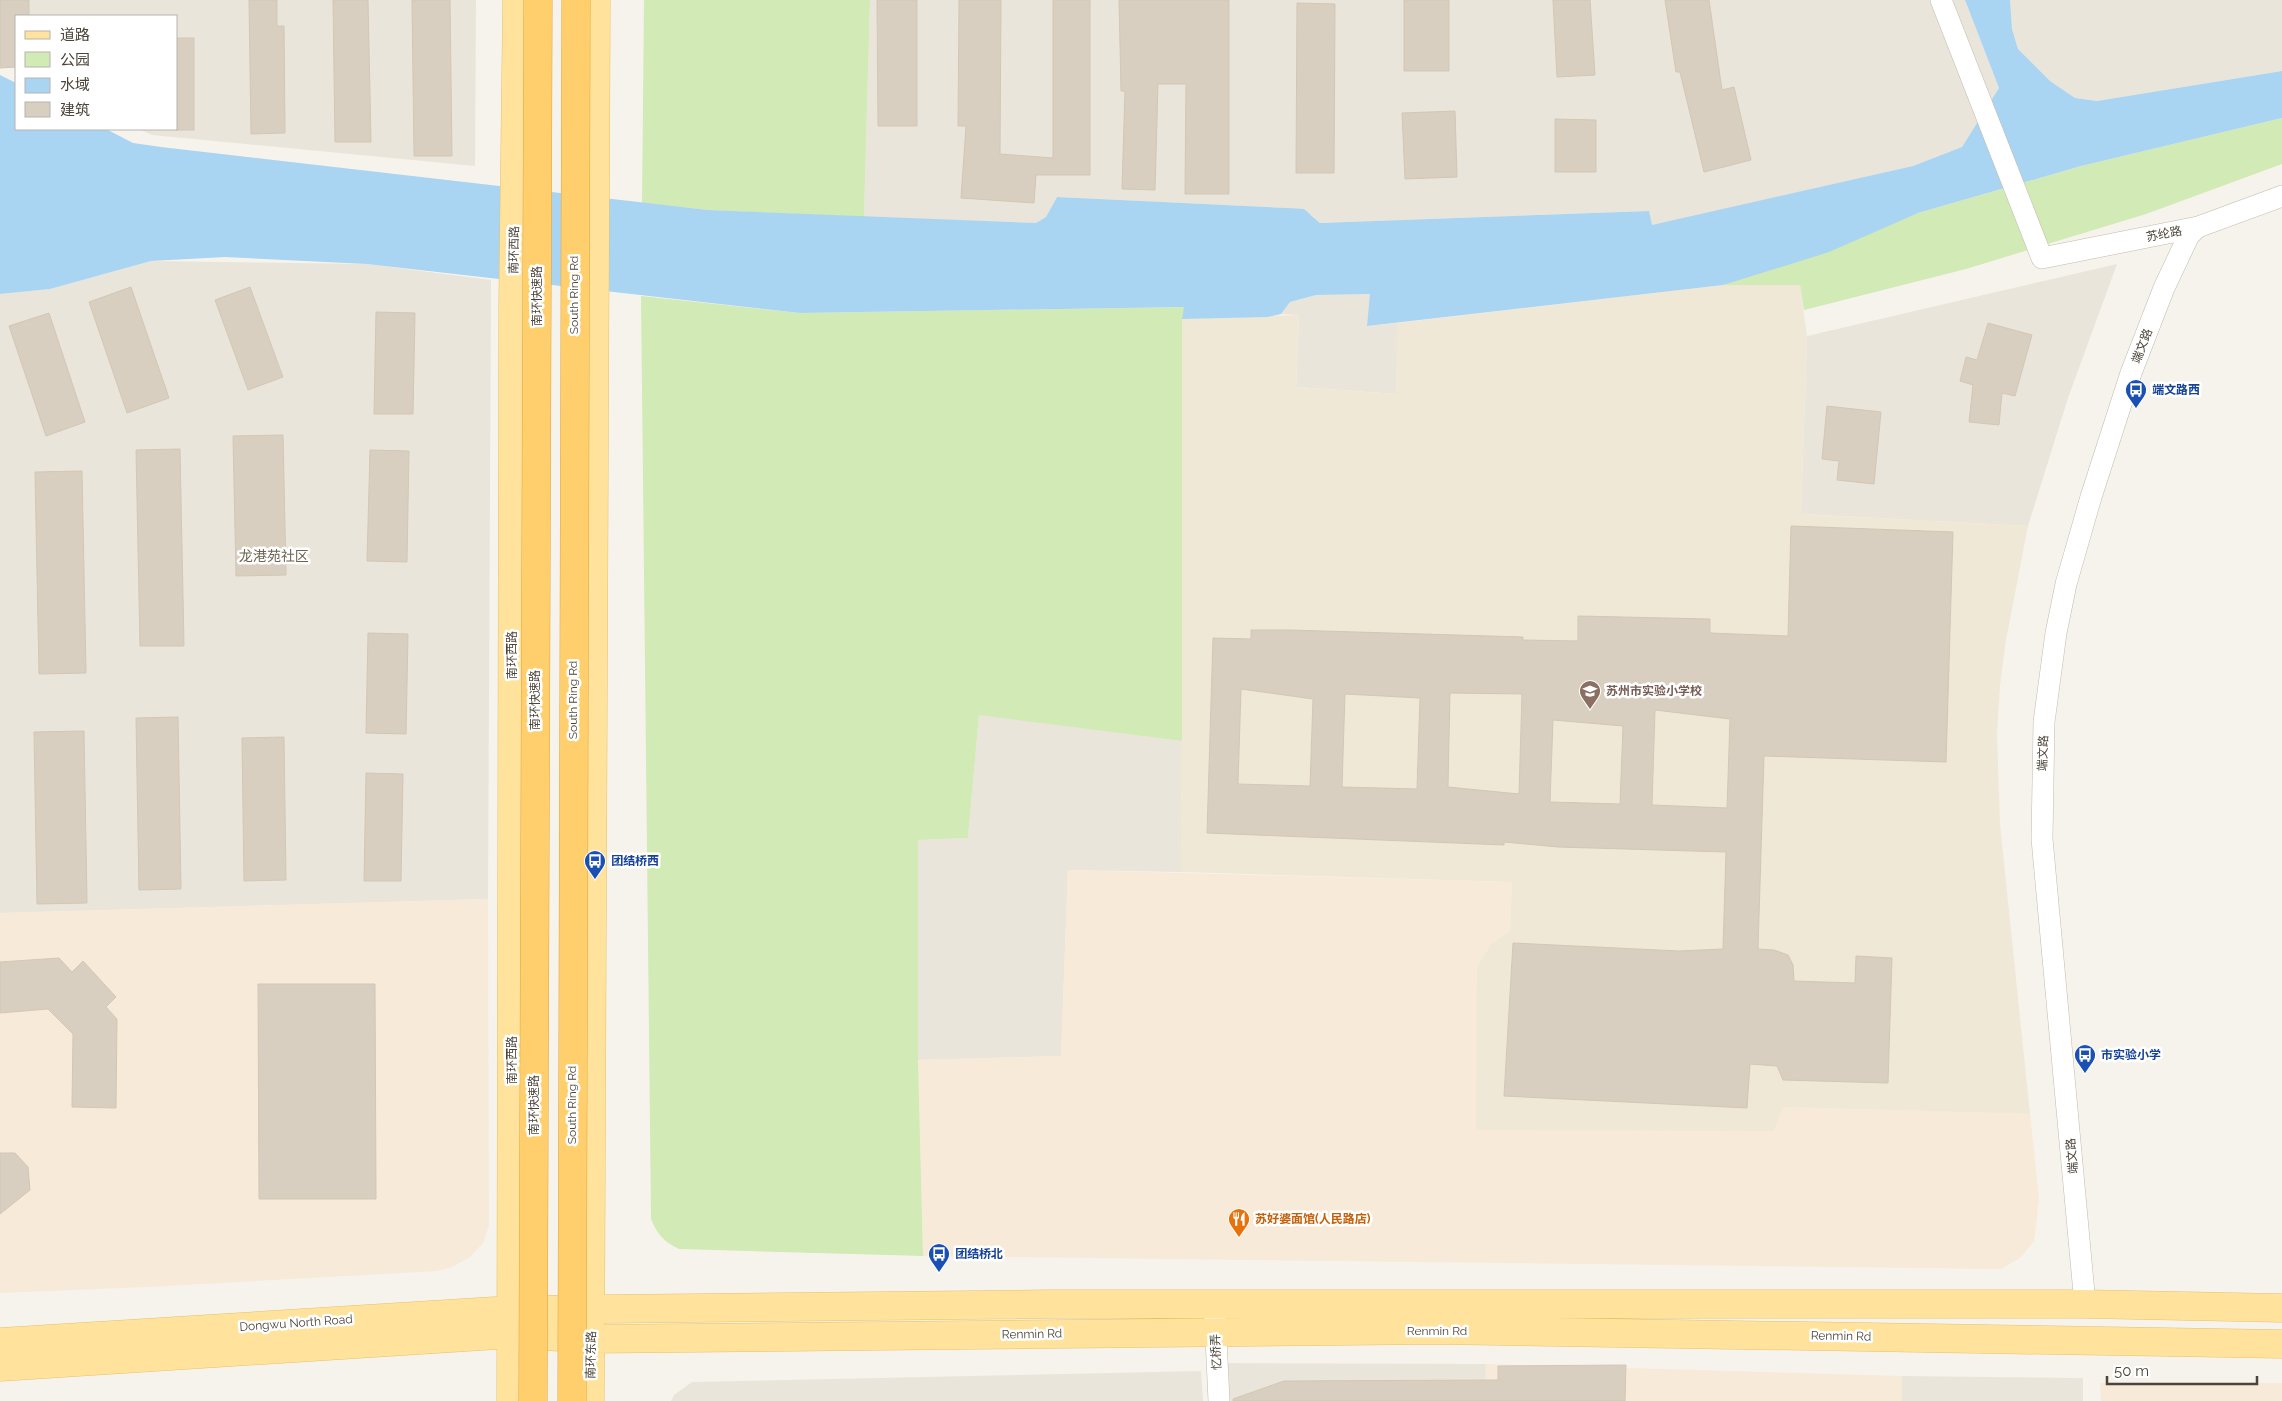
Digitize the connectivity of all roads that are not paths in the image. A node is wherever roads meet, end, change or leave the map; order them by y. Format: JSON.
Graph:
{"nodes":[{"id":1,"x":517,"y":0,"type":"edge"},
{"id":2,"x":538,"y":0,"type":"edge"},
{"id":3,"x":576,"y":0,"type":"edge"},
{"id":4,"x":596,"y":0,"type":"edge"},
{"id":5,"x":1941,"y":0,"type":"edge"},
{"id":6,"x":2282,"y":196,"type":"edge"},
{"id":7,"x":2198,"y":227,"type":"junction"},
{"id":8,"x":1216,"y":1304,"type":"junction"},
{"id":9,"x":2085,"y":1304,"type":"junction"},
{"id":10,"x":2282,"y":1308,"type":"edge"},
{"id":11,"x":592,"y":1309,"type":"junction"},
{"id":12,"x":512,"y":1322,"type":"junction"},
{"id":13,"x":1215,"y":1332,"type":"junction"},
{"id":14,"x":591,"y":1339,"type":"junction"},
{"id":15,"x":0,"y":1342,"type":"edge"},
{"id":16,"x":2282,"y":1344,"type":"edge"},
{"id":17,"x":0,"y":1367,"type":"edge"},
{"id":18,"x":511,"y":1401,"type":"edge"},
{"id":19,"x":533,"y":1401,"type":"edge"},
{"id":20,"x":572,"y":1401,"type":"edge"},
{"id":21,"x":590,"y":1401,"type":"edge"},
{"id":22,"x":1219,"y":1401,"type":"edge"}],
"edges":[{"from":1,"to":12,"type":"main road","name":"南环西路"},
{"from":2,"to":19,"type":"highway","name":"南环快速路","bridge":true},
{"from":3,"to":20,"type":"highway","name":"South Ring Rd","bridge":true},
{"from":4,"to":11,"type":"main road"},
{"from":5,"to":7,"type":"street","name":"苏纶路"},
{"from":6,"to":7,"type":"street","name":"苏纶路"},
{"from":7,"to":9,"type":"street","name":"端文路"},
{"from":8,"to":9,"type":"main road"},
{"from":8,"to":11,"type":"main road"},
{"from":8,"to":13,"type":"street","name":"忆桥弄"},
{"from":9,"to":10,"type":"main road"},
{"from":11,"to":12,"type":"main road","name":"Dongwu North Road"},
{"from":11,"to":14,"type":"main road","name":"南环东路"},
{"from":12,"to":14,"type":"main road","name":"Dongwu North Road"},
{"from":12,"to":15,"type":"main road","name":"Dongwu North Road"},
{"from":12,"to":17,"type":"main road","name":"Dongwu North Road"},
{"from":12,"to":18,"type":"main road"},
{"from":13,"to":14,"type":"main road","name":"Renmin Rd"},
{"from":13,"to":16,"type":"main road","name":"Renmin Rd"},
{"from":13,"to":22,"type":"street","name":"忆桥弄"},
{"from":14,"to":21,"type":"main road","name":"南环东路"}]}
